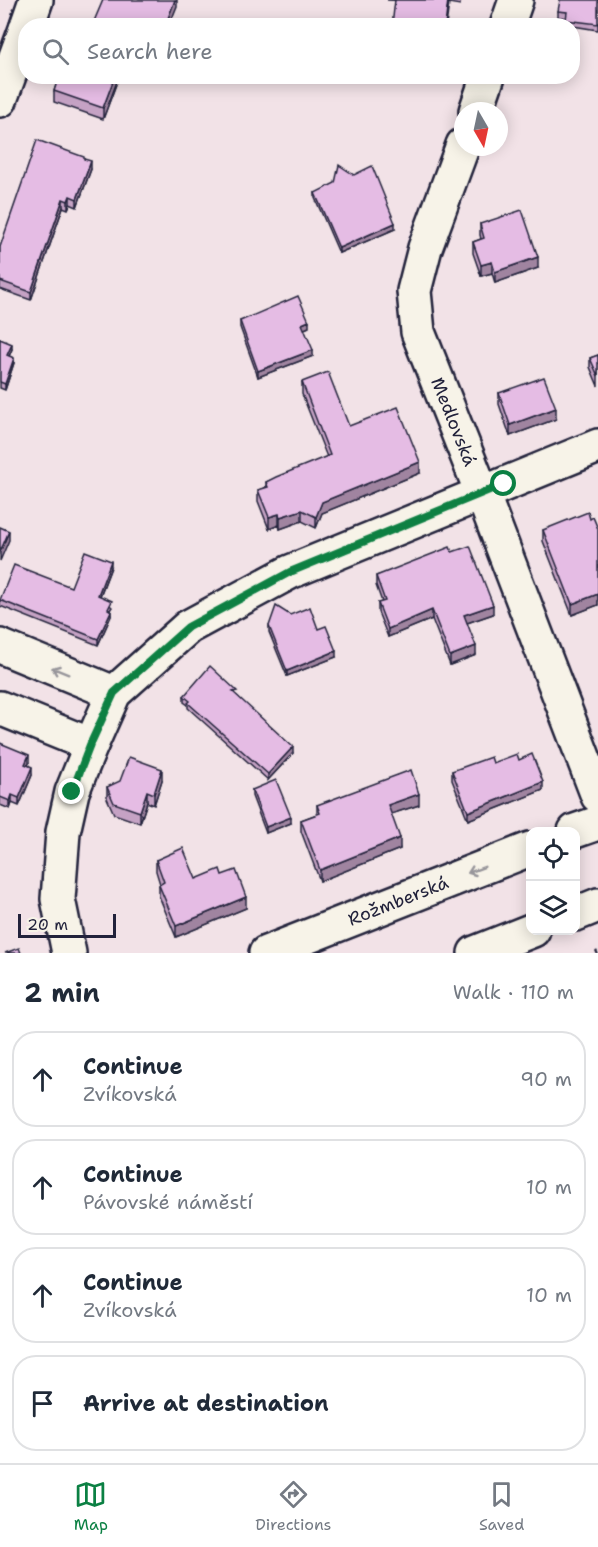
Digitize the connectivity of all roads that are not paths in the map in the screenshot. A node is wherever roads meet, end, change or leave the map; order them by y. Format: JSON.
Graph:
{"nodes":[{"id":1,"x":36,"y":0,"type":"edge"},
{"id":2,"x":516,"y":0,"type":"edge"},
{"id":3,"x":29,"y":18,"type":"edge"},
{"id":4,"x":510,"y":18,"type":"edge"},
{"id":5,"x":18,"y":49,"type":"edge"},
{"id":6,"x":485,"y":84,"type":"edge"},
{"id":7,"x":0,"y":100,"type":"edge"},
{"id":8,"x":479,"y":102,"type":"edge"},
{"id":9,"x":459,"y":156,"type":"edge"},
{"id":10,"x":598,"y":446,"type":"edge"},
{"id":11,"x":482,"y":493,"type":"junction"},
{"id":12,"x":0,"y":646,"type":"edge"},
{"id":13,"x":114,"y":693,"type":"junction"},
{"id":14,"x":0,"y":708,"type":"edge"},
{"id":15,"x":90,"y":745,"type":"junction"},
{"id":16,"x":598,"y":796,"type":"edge"},
{"id":17,"x":598,"y":823,"type":"edge"},
{"id":18,"x":580,"y":829,"type":"edge"},
{"id":19,"x":526,"y":851,"type":"edge"},
{"id":20,"x":598,"y":905,"type":"edge"},
{"id":21,"x":580,"y":912,"type":"edge"},
{"id":22,"x":526,"y":932,"type":"edge"},
{"id":23,"x":69,"y":953,"type":"edge"},
{"id":24,"x":266,"y":953,"type":"edge"},
{"id":25,"x":475,"y":953,"type":"edge"}],
"edges":[{"from":1,"to":3,"type":"street"},
{"from":2,"to":4,"type":"street"},
{"from":5,"to":7,"type":"street"},
{"from":6,"to":8,"type":"street"},
{"from":9,"to":11,"type":"street","name":"Medlovská"},
{"from":10,"to":11,"type":"street"},
{"from":11,"to":13,"type":"street"},
{"from":11,"to":16,"type":"street","name":"Medlovská"},
{"from":13,"to":12,"type":"street","one_way":true},
{"from":13,"to":15,"type":"street"},
{"from":14,"to":15,"type":"street"},
{"from":15,"to":23,"type":"street"},
{"from":17,"to":18,"type":"street"},
{"from":19,"to":24,"type":"street","name":"Rožmberská","one_way":true},
{"from":20,"to":21,"type":"street"},
{"from":22,"to":25,"type":"street"}]}
